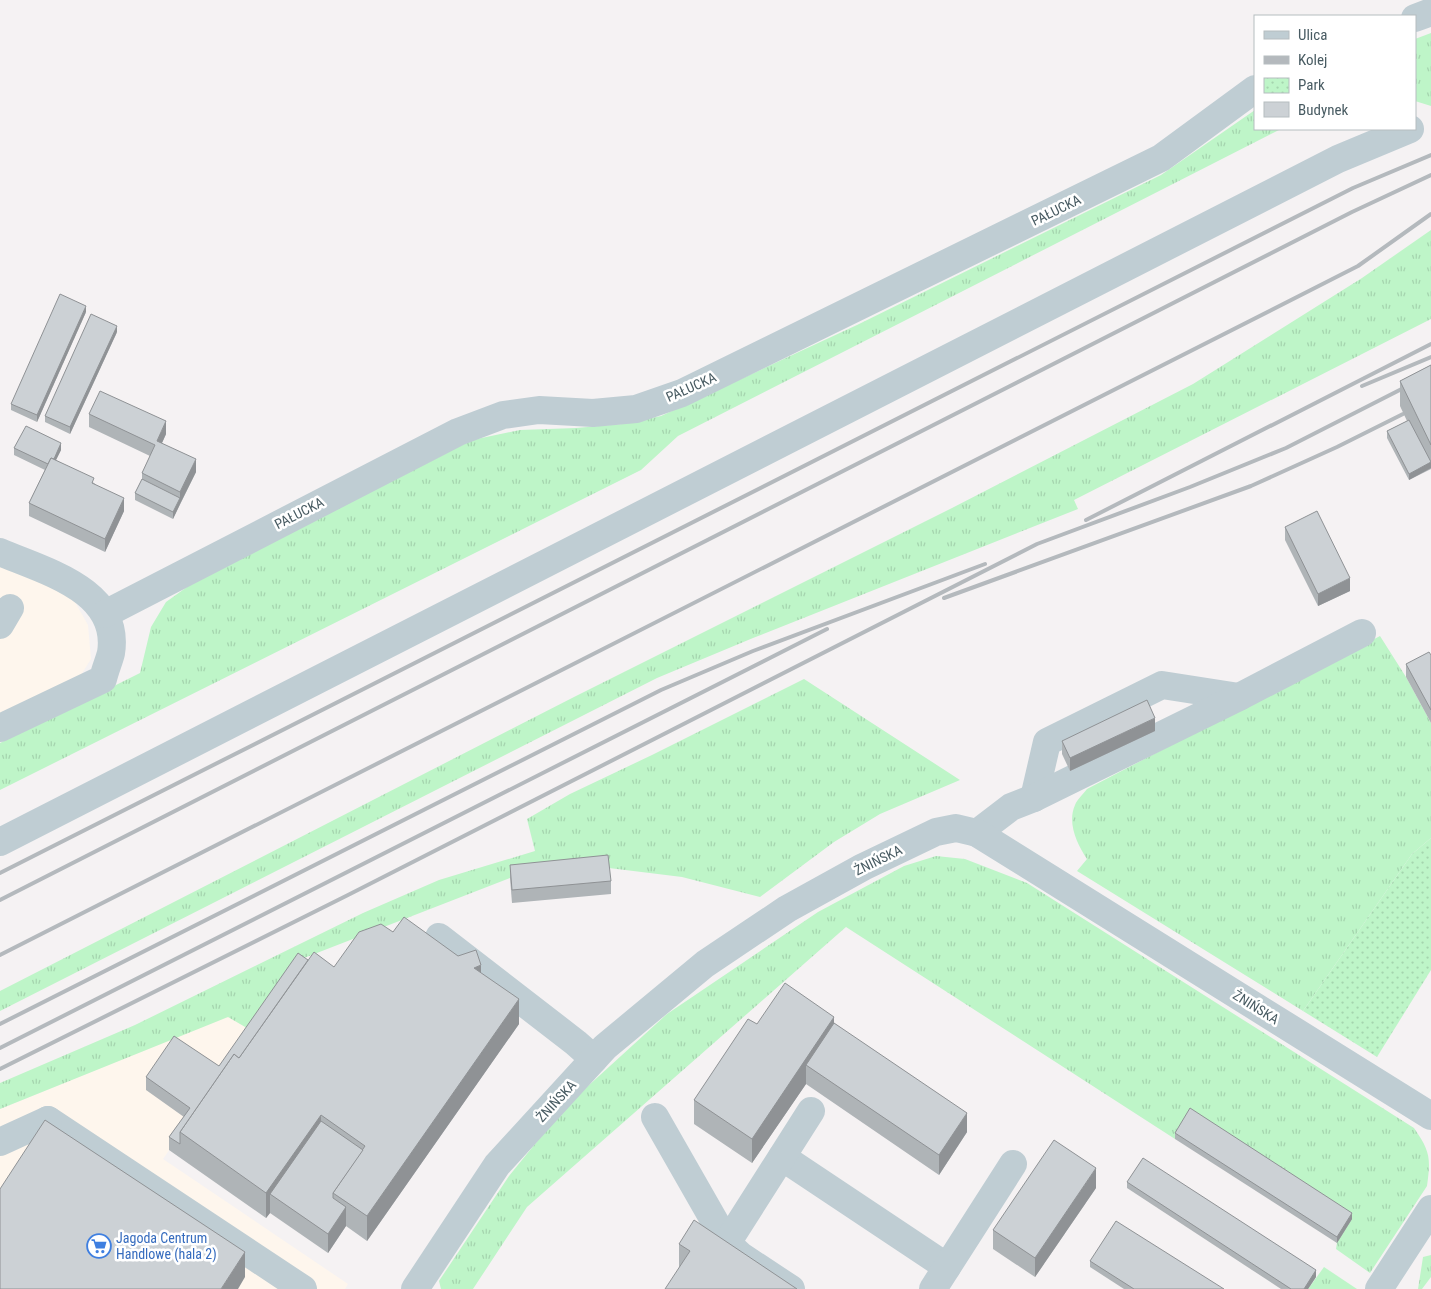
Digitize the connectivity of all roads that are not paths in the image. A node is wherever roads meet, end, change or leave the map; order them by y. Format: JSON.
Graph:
{"nodes":[{"id":1,"x":1431,"y":12,"type":"edge"},
{"id":2,"x":1416,"y":18,"type":"edge"},
{"id":3,"x":1254,"y":90,"type":"edge"},
{"id":4,"x":1431,"y":120,"type":"edge"},
{"id":5,"x":1416,"y":127,"type":"edge"},
{"id":6,"x":1408,"y":130,"type":"edge"},
{"id":7,"x":0,"y":552,"type":"edge"},
{"id":8,"x":105,"y":614,"type":"junction"},
{"id":9,"x":1362,"y":633,"type":"dead end"},
{"id":10,"x":1238,"y":697,"type":"junction"},
{"id":11,"x":0,"y":728,"type":"edge"},
{"id":12,"x":1034,"y":798,"type":"junction"},
{"id":13,"x":977,"y":833,"type":"junction"},
{"id":14,"x":0,"y":842,"type":"edge"},
{"id":15,"x":439,"y":937,"type":"dead end"},
{"id":16,"x":594,"y":1060,"type":"junction"},
{"id":17,"x":811,"y":1112,"type":"dead end"},
{"id":18,"x":1431,"y":1116,"type":"edge"},
{"id":19,"x":655,"y":1117,"type":"dead end"},
{"id":20,"x":48,"y":1120,"type":"junction"},
{"id":21,"x":0,"y":1142,"type":"edge"},
{"id":22,"x":782,"y":1157,"type":"junction"},
{"id":23,"x":21,"y":1160,"type":"edge"},
{"id":24,"x":1013,"y":1164,"type":"dead end"},
{"id":25,"x":1430,"y":1215,"type":"edge"},
{"id":26,"x":727,"y":1242,"type":"junction"},
{"id":27,"x":940,"y":1278,"type":"edge"},
{"id":28,"x":303,"y":1289,"type":"edge"},
{"id":29,"x":414,"y":1289,"type":"edge"},
{"id":30,"x":791,"y":1289,"type":"edge"},
{"id":31,"x":1380,"y":1289,"type":"edge"}],
"edges":[{"from":1,"to":2,"type":"street"},
{"from":3,"to":8,"type":"street","name":"PAŁUCKA"},
{"from":4,"to":5,"type":"street"},
{"from":6,"to":14,"type":"street"},
{"from":7,"to":8,"type":"street"},
{"from":8,"to":11,"type":"street"},
{"from":9,"to":10,"type":"street"},
{"from":10,"to":12,"type":"street"},
{"from":10,"to":12,"type":"street"},
{"from":12,"to":13,"type":"street"},
{"from":13,"to":16,"type":"street","name":"ŻNIŃSKA"},
{"from":13,"to":18,"type":"street","name":"ŻNIŃSKA"},
{"from":15,"to":16,"type":"street"},
{"from":16,"to":29,"type":"street","name":"ŻNIŃSKA"},
{"from":17,"to":22,"type":"street"},
{"from":19,"to":26,"type":"street"},
{"from":20,"to":21,"type":"street"},
{"from":20,"to":23,"type":"street"},
{"from":20,"to":28,"type":"street"},
{"from":22,"to":26,"type":"street"},
{"from":22,"to":27,"type":"street"},
{"from":24,"to":27,"type":"street"},
{"from":25,"to":31,"type":"street"},
{"from":26,"to":30,"type":"street"}]}
